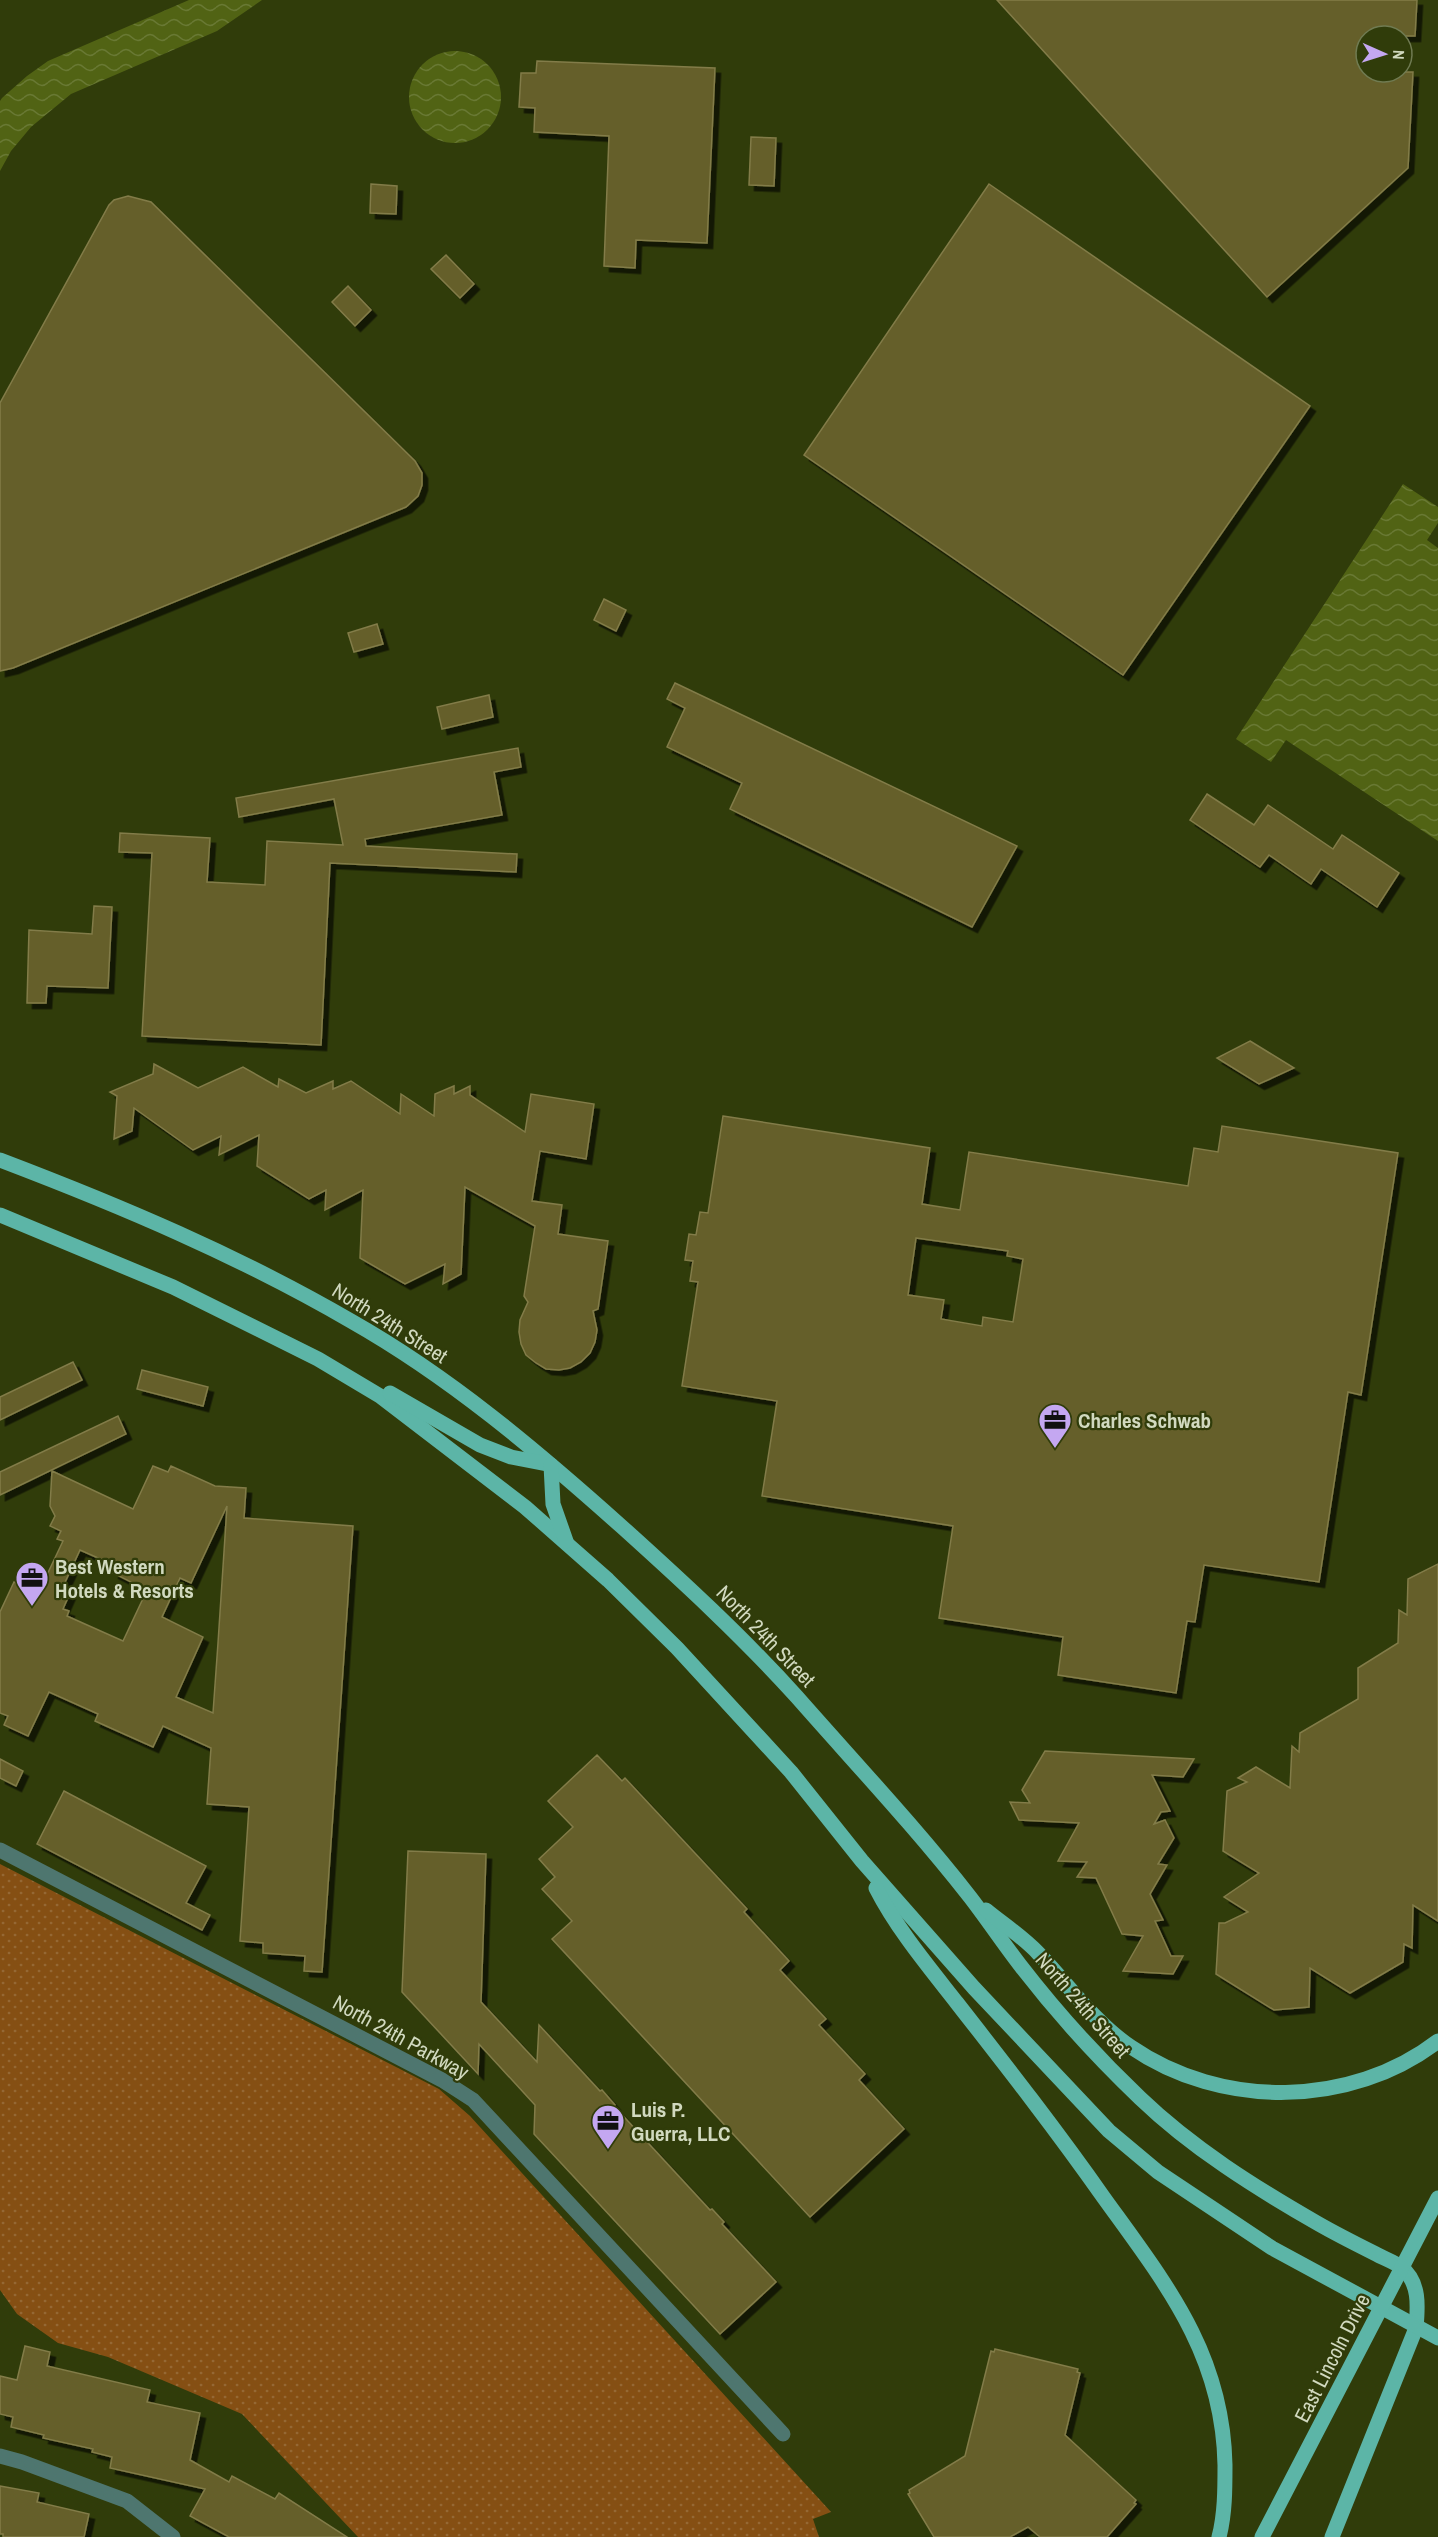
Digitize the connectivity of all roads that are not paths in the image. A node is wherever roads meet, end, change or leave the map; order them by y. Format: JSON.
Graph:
{"nodes":[{"id":1,"x":0,"y":1160,"type":"edge"},
{"id":2,"x":0,"y":1215,"type":"edge"},
{"id":3,"x":354,"y":1380,"type":"junction"},
{"id":4,"x":551,"y":1465,"type":"junction"},
{"id":5,"x":566,"y":1543,"type":"junction"},
{"id":6,"x":0,"y":1850,"type":"edge"},
{"id":7,"x":862,"y":1861,"type":"junction"},
{"id":8,"x":969,"y":1896,"type":"junction"},
{"id":9,"x":1438,"y":2041,"type":"edge"},
{"id":10,"x":1438,"y":2198,"type":"edge"},
{"id":11,"x":1402,"y":2267,"type":"junction"},
{"id":12,"x":1383,"y":2307,"type":"junction"},
{"id":13,"x":1416,"y":2328,"type":"junction"},
{"id":14,"x":1438,"y":2338,"type":"edge"},
{"id":15,"x":783,"y":2434,"type":"dead end"},
{"id":16,"x":0,"y":2456,"type":"edge"},
{"id":17,"x":173,"y":2537,"type":"edge"},
{"id":18,"x":1219,"y":2537,"type":"edge"},
{"id":19,"x":1262,"y":2537,"type":"edge"},
{"id":20,"x":1332,"y":2537,"type":"edge"}],
"edges":[{"from":1,"to":4,"type":"main road","name":"North 24th Street"},
{"from":2,"to":3,"type":"main road"},
{"from":3,"to":4,"type":"main road"},
{"from":3,"to":5,"type":"main road"},
{"from":4,"to":5,"type":"main road"},
{"from":4,"to":8,"type":"main road","name":"North 24th Street"},
{"from":5,"to":7,"type":"main road"},
{"from":6,"to":15,"type":"street","name":"North 24th Parkway"},
{"from":7,"to":12,"type":"main road"},
{"from":7,"to":18,"type":"main road"},
{"from":8,"to":9,"type":"main road"},
{"from":8,"to":11,"type":"main road","name":"North 24th Street"},
{"from":10,"to":11,"type":"main road","name":"East Lincoln Drive"},
{"from":11,"to":12,"type":"main road","name":"East Lincoln Drive"},
{"from":11,"to":13,"type":"main road"},
{"from":12,"to":13,"type":"main road"},
{"from":12,"to":19,"type":"main road","name":"East Lincoln Drive"},
{"from":13,"to":14,"type":"main road"},
{"from":13,"to":20,"type":"main road"},
{"from":16,"to":17,"type":"street"}]}
